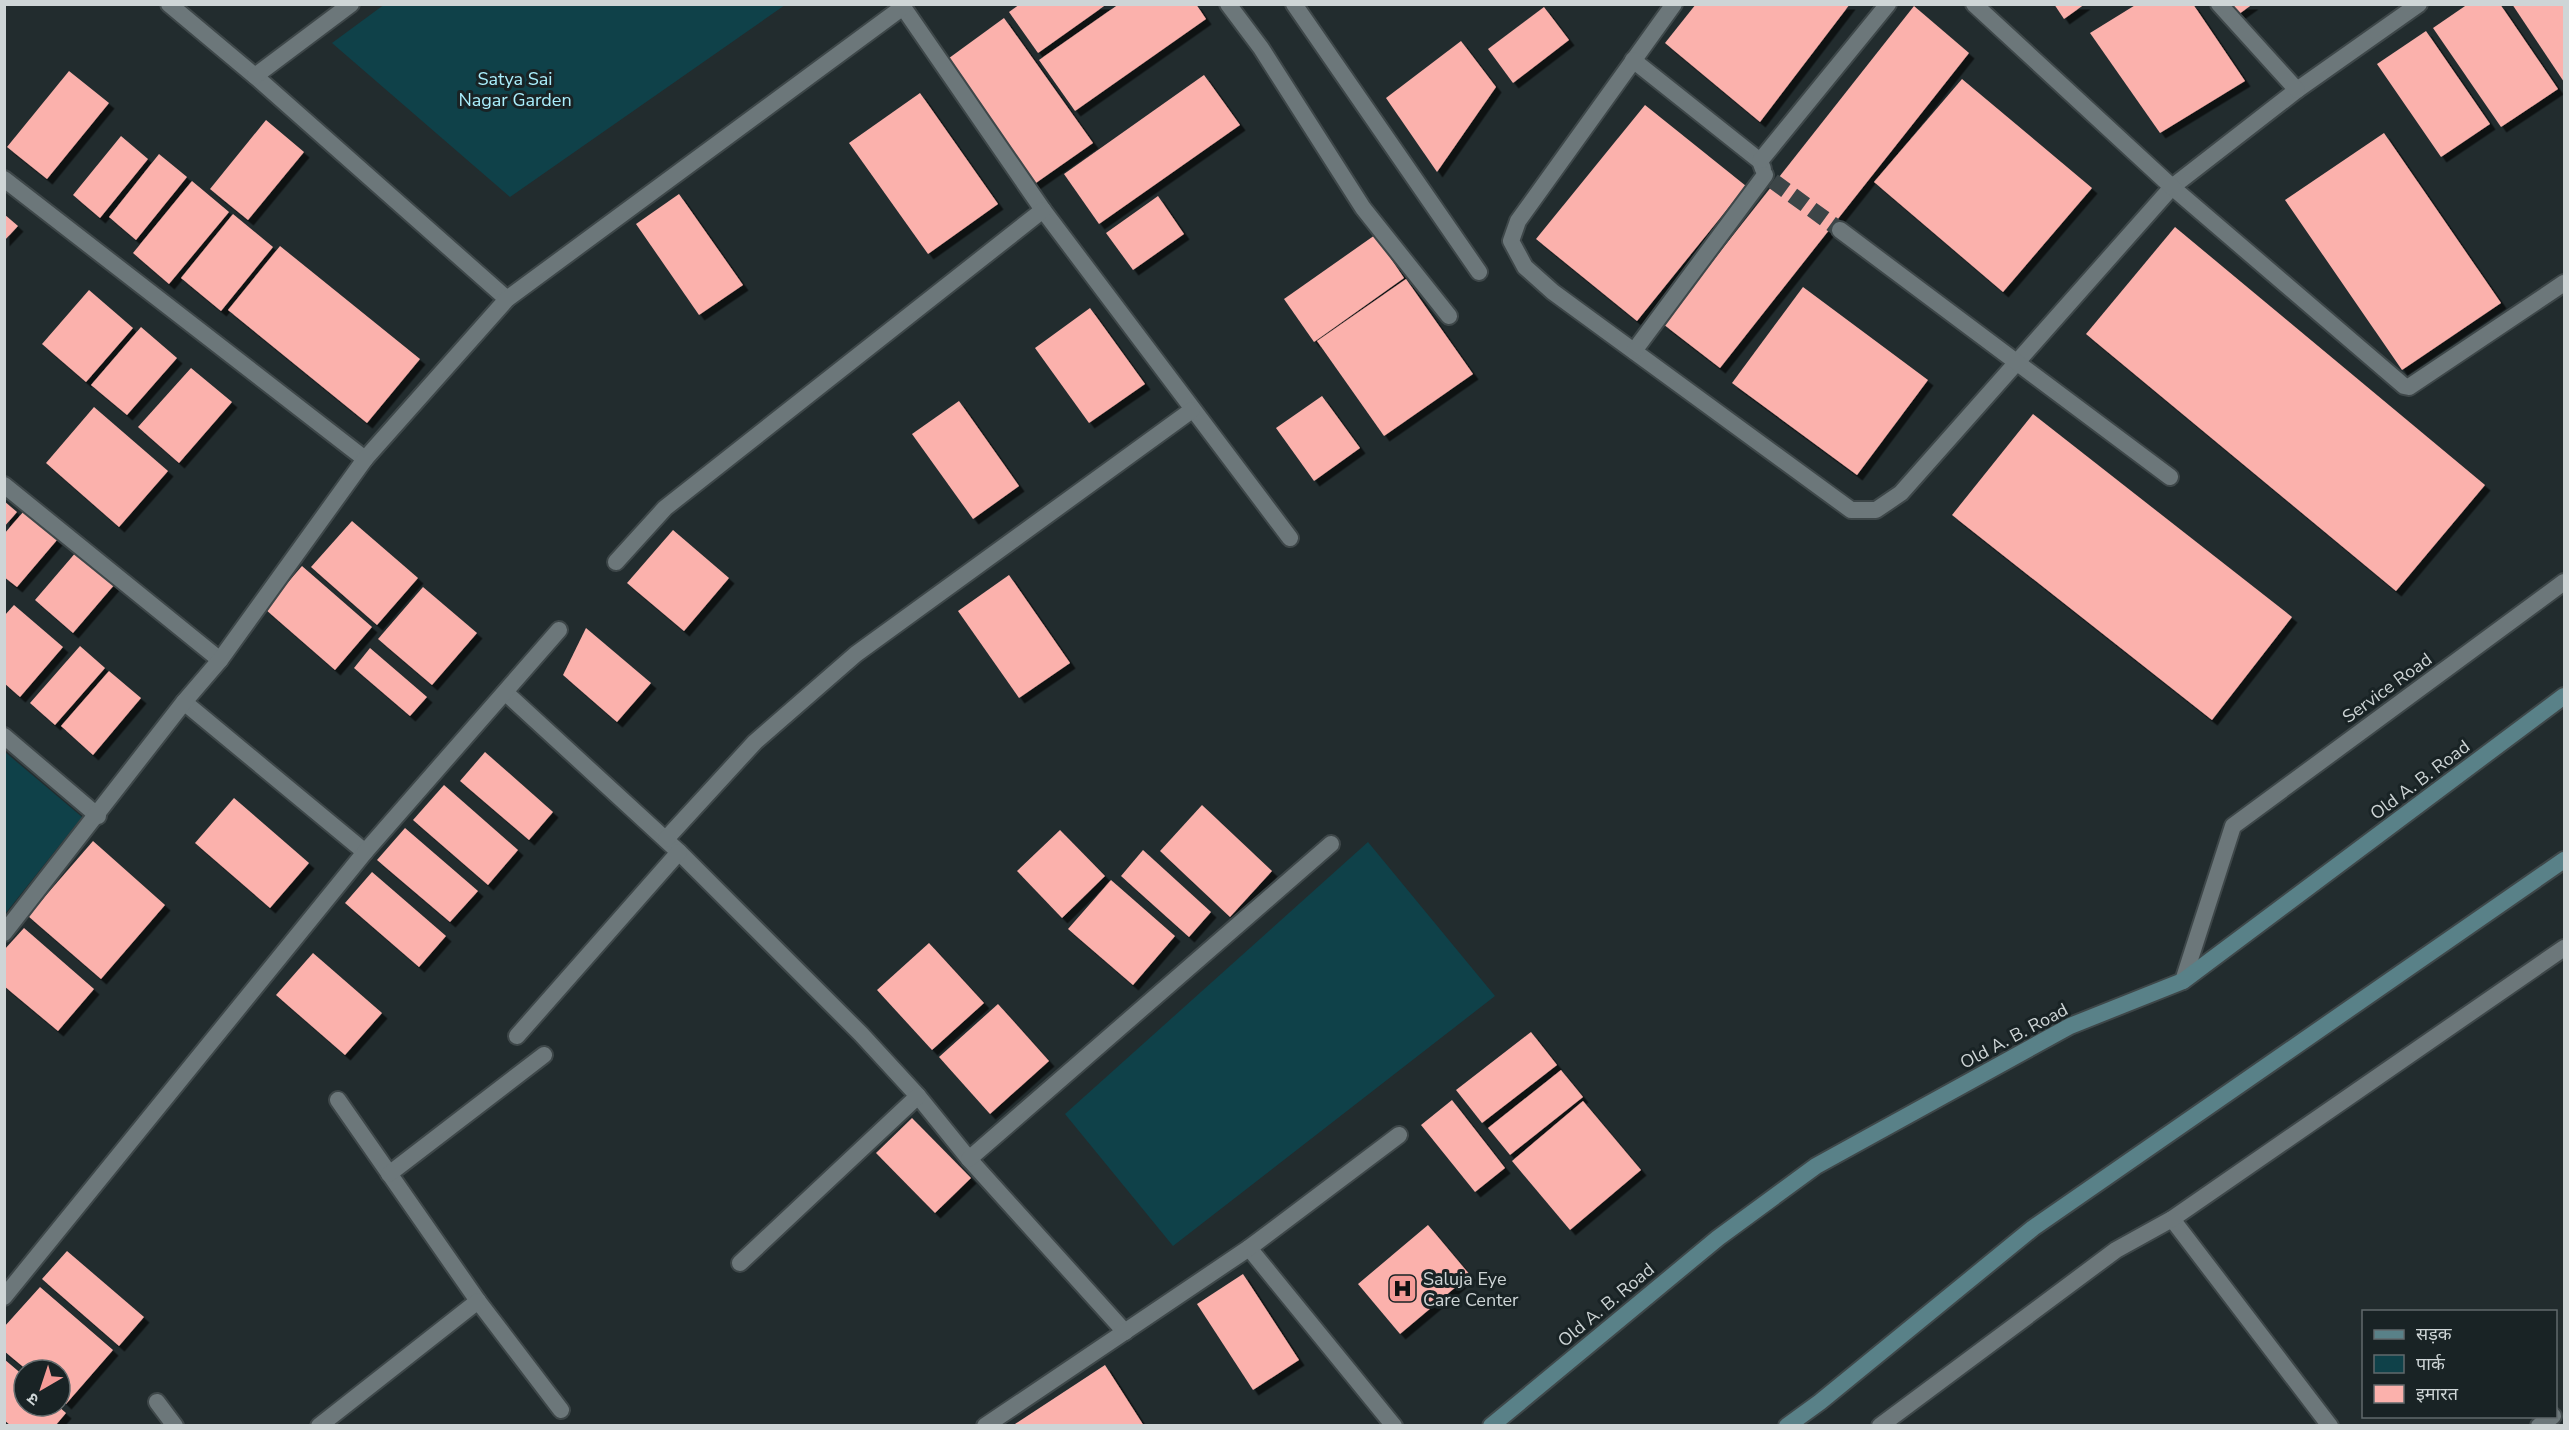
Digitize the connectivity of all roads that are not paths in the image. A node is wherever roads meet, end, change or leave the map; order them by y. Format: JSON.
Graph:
{"nodes":[{"id":1,"x":169,"y":4,"type":"edge"},
{"id":2,"x":351,"y":4,"type":"edge"},
{"id":3,"x":1228,"y":4,"type":"edge"},
{"id":4,"x":1294,"y":4,"type":"edge"},
{"id":5,"x":1674,"y":4,"type":"edge"},
{"id":6,"x":1888,"y":4,"type":"edge"},
{"id":7,"x":1974,"y":4,"type":"edge"},
{"id":8,"x":2218,"y":4,"type":"edge"},
{"id":9,"x":2419,"y":4,"type":"edge"},
{"id":10,"x":902,"y":6,"type":"edge"},
{"id":11,"x":1633,"y":60,"type":"junction"},
{"id":12,"x":255,"y":76,"type":"junction"},
{"id":13,"x":2297,"y":90,"type":"junction"},
{"id":14,"x":1766,"y":172,"type":"junction"},
{"id":15,"x":4,"y":179,"type":"edge"},
{"id":16,"x":2172,"y":187,"type":"junction"},
{"id":17,"x":1043,"y":210,"type":"junction"},
{"id":18,"x":1840,"y":230,"type":"tunnel mouth"},
{"id":19,"x":1479,"y":272,"type":"dead end"},
{"id":20,"x":2565,"y":283,"type":"edge"},
{"id":21,"x":507,"y":299,"type":"junction"},
{"id":22,"x":1449,"y":316,"type":"dead end"},
{"id":23,"x":1634,"y":351,"type":"junction"},
{"id":24,"x":2018,"y":362,"type":"junction"},
{"id":25,"x":1192,"y":411,"type":"junction"},
{"id":26,"x":365,"y":459,"type":"junction"},
{"id":27,"x":2169,"y":477,"type":"dead end"},
{"id":28,"x":4,"y":485,"type":"edge"},
{"id":29,"x":1290,"y":538,"type":"dead end"},
{"id":30,"x":616,"y":562,"type":"dead end"},
{"id":31,"x":2565,"y":582,"type":"edge"},
{"id":32,"x":559,"y":630,"type":"dead end"},
{"id":33,"x":220,"y":660,"type":"junction"},
{"id":34,"x":506,"y":693,"type":"junction"},
{"id":35,"x":2565,"y":696,"type":"edge"},
{"id":36,"x":184,"y":702,"type":"junction"},
{"id":37,"x":4,"y":736,"type":"edge"},
{"id":38,"x":98,"y":816,"type":"junction"},
{"id":39,"x":666,"y":839,"type":"junction"},
{"id":40,"x":1331,"y":844,"type":"dead end"},
{"id":41,"x":365,"y":852,"type":"junction"},
{"id":42,"x":679,"y":852,"type":"junction"},
{"id":43,"x":2565,"y":860,"type":"edge"},
{"id":44,"x":4,"y":933,"type":"edge"},
{"id":45,"x":2565,"y":948,"type":"edge"},
{"id":46,"x":2183,"y":981,"type":"junction"},
{"id":47,"x":517,"y":1036,"type":"dead end"},
{"id":48,"x":544,"y":1055,"type":"dead end"},
{"id":49,"x":918,"y":1096,"type":"junction"},
{"id":50,"x":338,"y":1100,"type":"dead end"},
{"id":51,"x":1399,"y":1135,"type":"dead end"},
{"id":52,"x":969,"y":1160,"type":"junction"},
{"id":53,"x":389,"y":1174,"type":"junction"},
{"id":54,"x":2172,"y":1219,"type":"junction"},
{"id":55,"x":1249,"y":1248,"type":"junction"},
{"id":56,"x":740,"y":1263,"type":"dead end"},
{"id":57,"x":4,"y":1297,"type":"edge"},
{"id":58,"x":478,"y":1301,"type":"junction"},
{"id":59,"x":1125,"y":1332,"type":"junction"},
{"id":60,"x":158,"y":1402,"type":"dead end"},
{"id":61,"x":561,"y":1410,"type":"dead end"},
{"id":62,"x":175,"y":1425,"type":"edge"},
{"id":63,"x":319,"y":1425,"type":"edge"},
{"id":64,"x":985,"y":1425,"type":"edge"},
{"id":65,"x":1394,"y":1425,"type":"edge"},
{"id":66,"x":1491,"y":1425,"type":"edge"},
{"id":67,"x":1786,"y":1425,"type":"edge"},
{"id":68,"x":1880,"y":1425,"type":"edge"},
{"id":69,"x":2330,"y":1425,"type":"edge"}],
"edges":[{"from":1,"to":12,"type":"street"},
{"from":2,"to":12,"type":"street"},
{"from":3,"to":22,"type":"street"},
{"from":4,"to":19,"type":"street"},
{"from":5,"to":11,"type":"street"},
{"from":6,"to":14,"type":"street"},
{"from":7,"to":16,"type":"street"},
{"from":8,"to":13,"type":"street"},
{"from":9,"to":13,"type":"street"},
{"from":10,"to":17,"type":"street"},
{"from":10,"to":21,"type":"street"},
{"from":11,"to":14,"type":"street"},
{"from":11,"to":23,"type":"street"},
{"from":12,"to":21,"type":"street"},
{"from":13,"to":16,"type":"street"},
{"from":14,"to":23,"type":"street"},
{"from":15,"to":26,"type":"street"},
{"from":16,"to":20,"type":"street"},
{"from":16,"to":24,"type":"street"},
{"from":17,"to":25,"type":"street"},
{"from":17,"to":30,"type":"street"},
{"from":18,"to":24,"type":"street"},
{"from":21,"to":26,"type":"street"},
{"from":23,"to":24,"type":"street"},
{"from":24,"to":27,"type":"street"},
{"from":25,"to":29,"type":"street"},
{"from":25,"to":39,"type":"street"},
{"from":26,"to":33,"type":"street"},
{"from":28,"to":33,"type":"street"},
{"from":31,"to":46,"type":"street","name":"Service Road"},
{"from":32,"to":34,"type":"street"},
{"from":33,"to":36,"type":"street"},
{"from":34,"to":39,"type":"street"},
{"from":34,"to":41,"type":"street"},
{"from":35,"to":46,"type":"main road","name":"Old A. B. Road"},
{"from":36,"to":38,"type":"street"},
{"from":36,"to":41,"type":"street"},
{"from":37,"to":38,"type":"street"},
{"from":38,"to":44,"type":"street"},
{"from":39,"to":42,"type":"street"},
{"from":40,"to":52,"type":"street"},
{"from":41,"to":57,"type":"street"},
{"from":42,"to":47,"type":"street"},
{"from":42,"to":49,"type":"street"},
{"from":43,"to":67,"type":"main road"},
{"from":45,"to":54,"type":"street"},
{"from":46,"to":66,"type":"main road","name":"Old A. B. Road"},
{"from":48,"to":53,"type":"street"},
{"from":49,"to":52,"type":"street"},
{"from":49,"to":56,"type":"street"},
{"from":50,"to":53,"type":"street"},
{"from":51,"to":55,"type":"street"},
{"from":52,"to":59,"type":"street"},
{"from":53,"to":58,"type":"street"},
{"from":54,"to":68,"type":"street"},
{"from":54,"to":69,"type":"street"},
{"from":55,"to":59,"type":"street"},
{"from":55,"to":65,"type":"street"},
{"from":58,"to":61,"type":"street"},
{"from":58,"to":63,"type":"street"},
{"from":59,"to":64,"type":"street"},
{"from":60,"to":62,"type":"street"}]}
